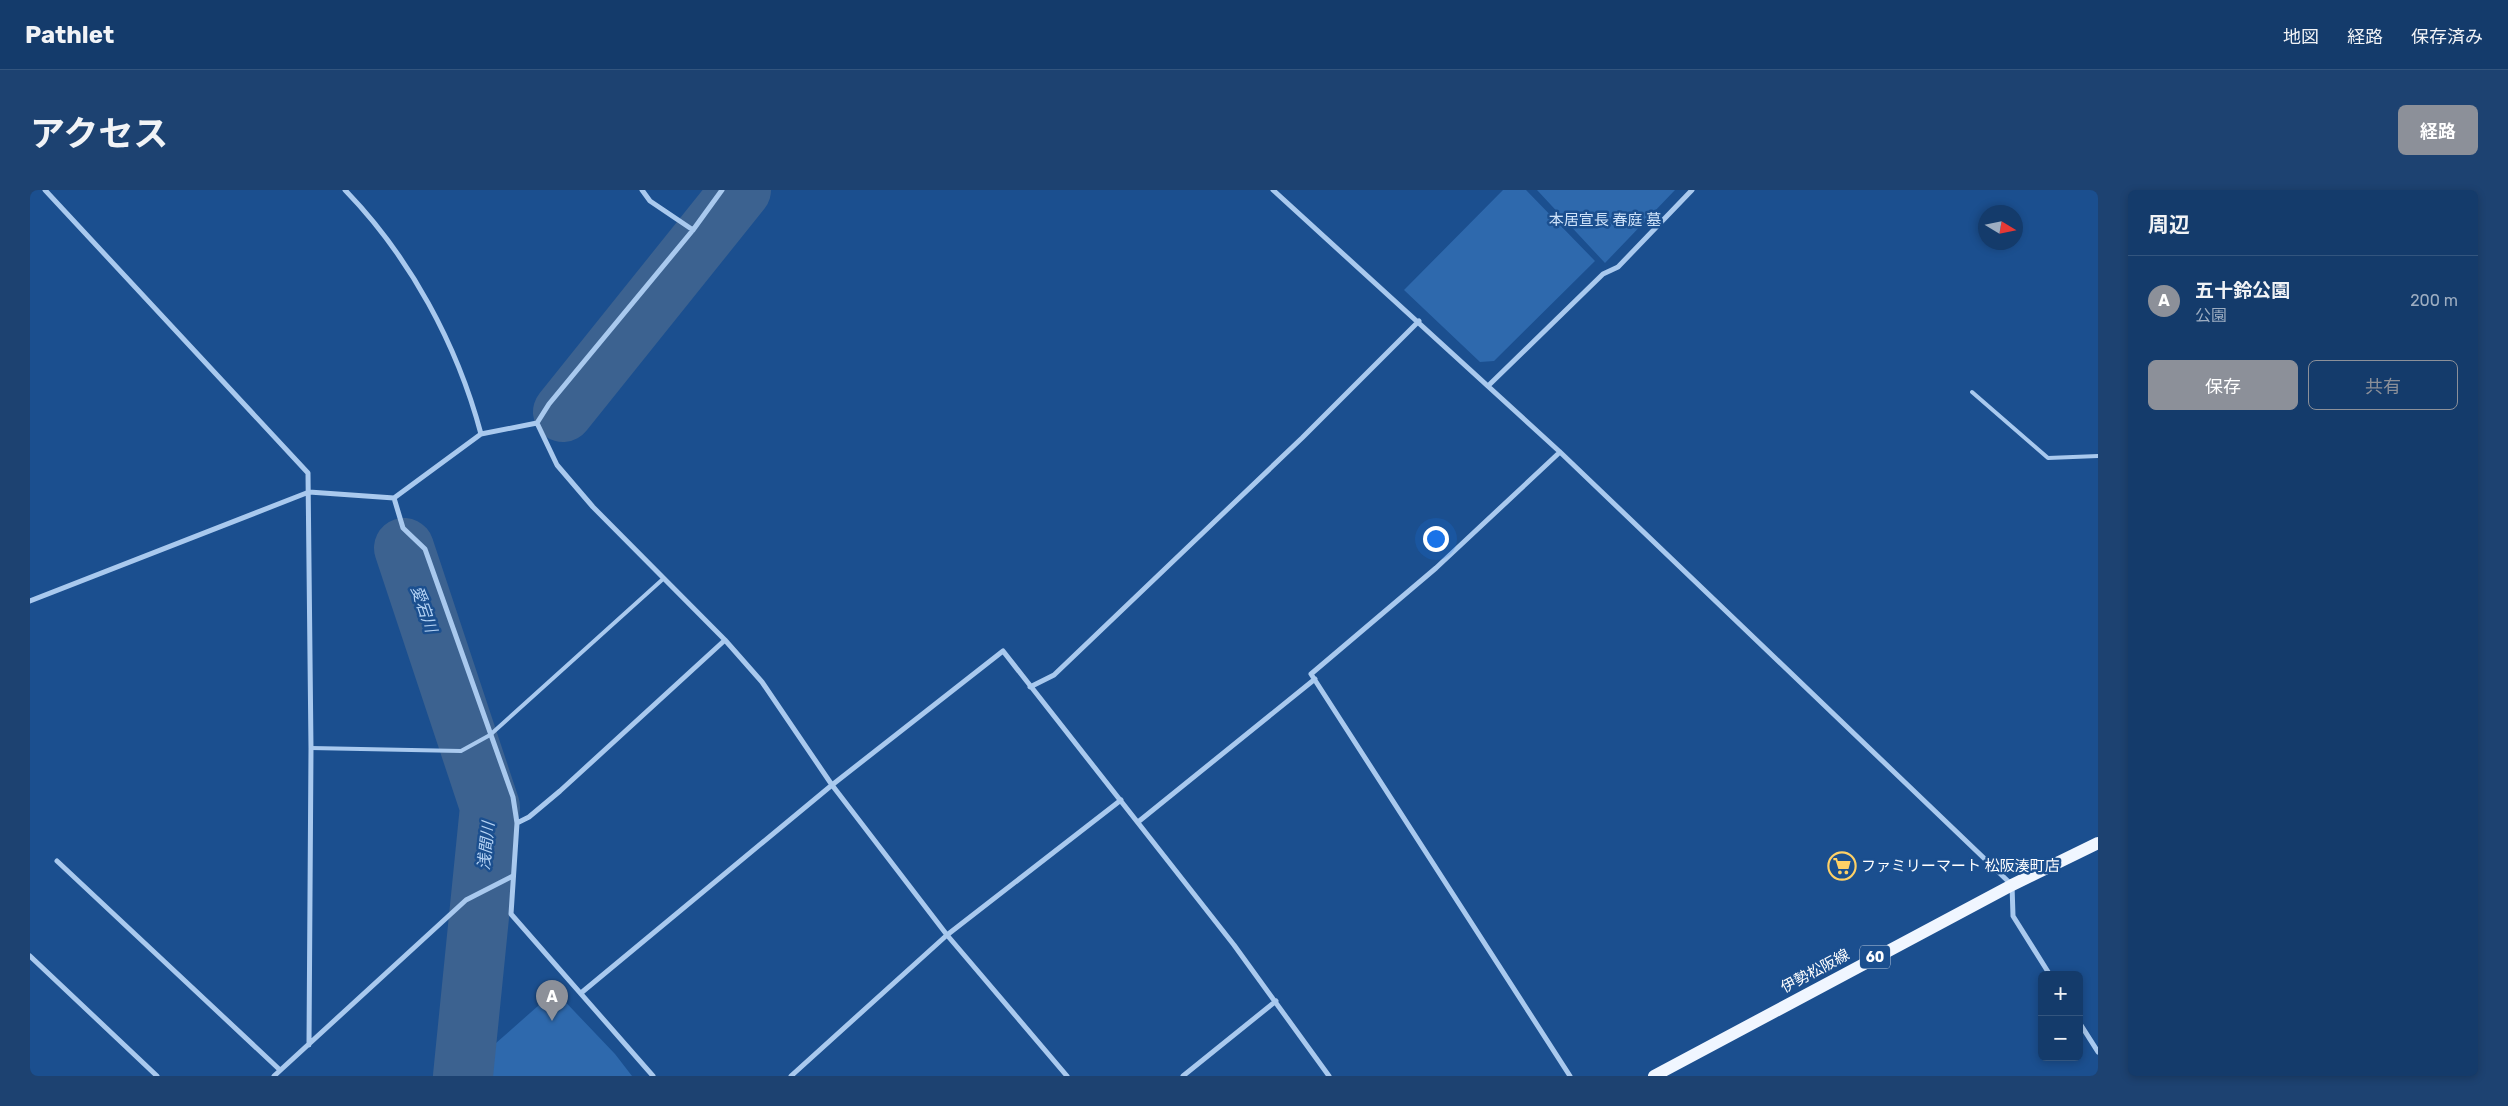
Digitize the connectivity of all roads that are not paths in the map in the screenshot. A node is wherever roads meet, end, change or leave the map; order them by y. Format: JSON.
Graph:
{"nodes":[{"id":1,"x":45,"y":190,"type":"edge"},
{"id":2,"x":346,"y":190,"type":"edge"},
{"id":3,"x":642,"y":190,"type":"edge"},
{"id":4,"x":722,"y":190,"type":"edge"},
{"id":5,"x":1273,"y":190,"type":"edge"},
{"id":6,"x":1692,"y":190,"type":"edge"},
{"id":7,"x":693,"y":230,"type":"junction"},
{"id":8,"x":1419,"y":321,"type":"junction"},
{"id":9,"x":1489,"y":385,"type":"junction"},
{"id":10,"x":1972,"y":392,"type":"dead end"},
{"id":11,"x":537,"y":423,"type":"junction"},
{"id":12,"x":481,"y":434,"type":"junction"},
{"id":13,"x":1560,"y":452,"type":"junction"},
{"id":14,"x":2098,"y":456,"type":"edge"},
{"id":15,"x":309,"y":492,"type":"junction"},
{"id":16,"x":394,"y":498,"type":"junction"},
{"id":17,"x":663,"y":579,"type":"junction"},
{"id":18,"x":30,"y":601,"type":"edge"},
{"id":19,"x":725,"y":640,"type":"junction"},
{"id":20,"x":1315,"y":679,"type":"junction"},
{"id":21,"x":1030,"y":687,"type":"junction"},
{"id":22,"x":490,"y":735,"type":"junction"},
{"id":23,"x":311,"y":748,"type":"junction"},
{"id":24,"x":832,"y":785,"type":"junction"},
{"id":25,"x":1121,"y":800,"type":"junction"},
{"id":26,"x":517,"y":822,"type":"junction"},
{"id":27,"x":1138,"y":822,"type":"junction"},
{"id":28,"x":2098,"y":843,"type":"edge"},
{"id":29,"x":57,"y":861,"type":"dead end"},
{"id":30,"x":512,"y":877,"type":"junction"},
{"id":31,"x":2012,"y":885,"type":"junction"},
{"id":32,"x":947,"y":935,"type":"junction"},
{"id":33,"x":30,"y":956,"type":"edge"},
{"id":34,"x":2047,"y":971,"type":"edge"},
{"id":35,"x":581,"y":993,"type":"junction"},
{"id":36,"x":1276,"y":1001,"type":"junction"},
{"id":37,"x":2083,"y":1028,"type":"edge"},
{"id":38,"x":309,"y":1045,"type":"junction"},
{"id":39,"x":2098,"y":1052,"type":"edge"},
{"id":40,"x":280,"y":1070,"type":"junction"},
{"id":41,"x":156,"y":1076,"type":"edge"},
{"id":42,"x":274,"y":1076,"type":"edge"},
{"id":43,"x":653,"y":1076,"type":"edge"},
{"id":44,"x":791,"y":1076,"type":"edge"},
{"id":45,"x":1067,"y":1076,"type":"edge"},
{"id":46,"x":1184,"y":1076,"type":"edge"},
{"id":47,"x":1328,"y":1076,"type":"edge"},
{"id":48,"x":1570,"y":1076,"type":"edge"},
{"id":49,"x":1654,"y":1076,"type":"edge"}],
"edges":[{"from":1,"to":15,"type":"street"},
{"from":2,"to":12,"type":"street"},
{"from":3,"to":7,"type":"street"},
{"from":4,"to":7,"type":"street"},
{"from":5,"to":8,"type":"street"},
{"from":6,"to":9,"type":"street"},
{"from":7,"to":11,"type":"street"},
{"from":8,"to":9,"type":"street"},
{"from":8,"to":21,"type":"street"},
{"from":9,"to":13,"type":"street"},
{"from":10,"to":14,"type":"lane"},
{"from":11,"to":12,"type":"street"},
{"from":11,"to":17,"type":"street"},
{"from":12,"to":16,"type":"street"},
{"from":13,"to":20,"type":"street"},
{"from":13,"to":31,"type":"street"},
{"from":15,"to":16,"type":"street"},
{"from":15,"to":18,"type":"street"},
{"from":15,"to":23,"type":"street"},
{"from":16,"to":22,"type":"street"},
{"from":17,"to":19,"type":"street"},
{"from":17,"to":22,"type":"lane"},
{"from":19,"to":24,"type":"street"},
{"from":19,"to":26,"type":"street"},
{"from":20,"to":27,"type":"street"},
{"from":20,"to":48,"type":"street"},
{"from":21,"to":24,"type":"street"},
{"from":21,"to":25,"type":"street"},
{"from":22,"to":23,"type":"lane"},
{"from":22,"to":26,"type":"street"},
{"from":23,"to":38,"type":"street"},
{"from":24,"to":32,"type":"street"},
{"from":24,"to":35,"type":"street"},
{"from":25,"to":27,"type":"street"},
{"from":25,"to":32,"type":"street"},
{"from":26,"to":30,"type":"street"},
{"from":27,"to":36,"type":"street"},
{"from":28,"to":31,"type":"main road","name":"伊勢松阪線","number":"60"},
{"from":29,"to":40,"type":"street"},
{"from":30,"to":35,"type":"street"},
{"from":30,"to":38,"type":"street"},
{"from":31,"to":34,"type":"street"},
{"from":31,"to":49,"type":"main road","name":"伊勢松阪線","number":"60"},
{"from":32,"to":44,"type":"street"},
{"from":32,"to":45,"type":"street"},
{"from":33,"to":41,"type":"street"},
{"from":35,"to":43,"type":"street"},
{"from":36,"to":46,"type":"street"},
{"from":36,"to":47,"type":"street"},
{"from":37,"to":39,"type":"street"},
{"from":38,"to":40,"type":"street"},
{"from":40,"to":42,"type":"street"}]}
